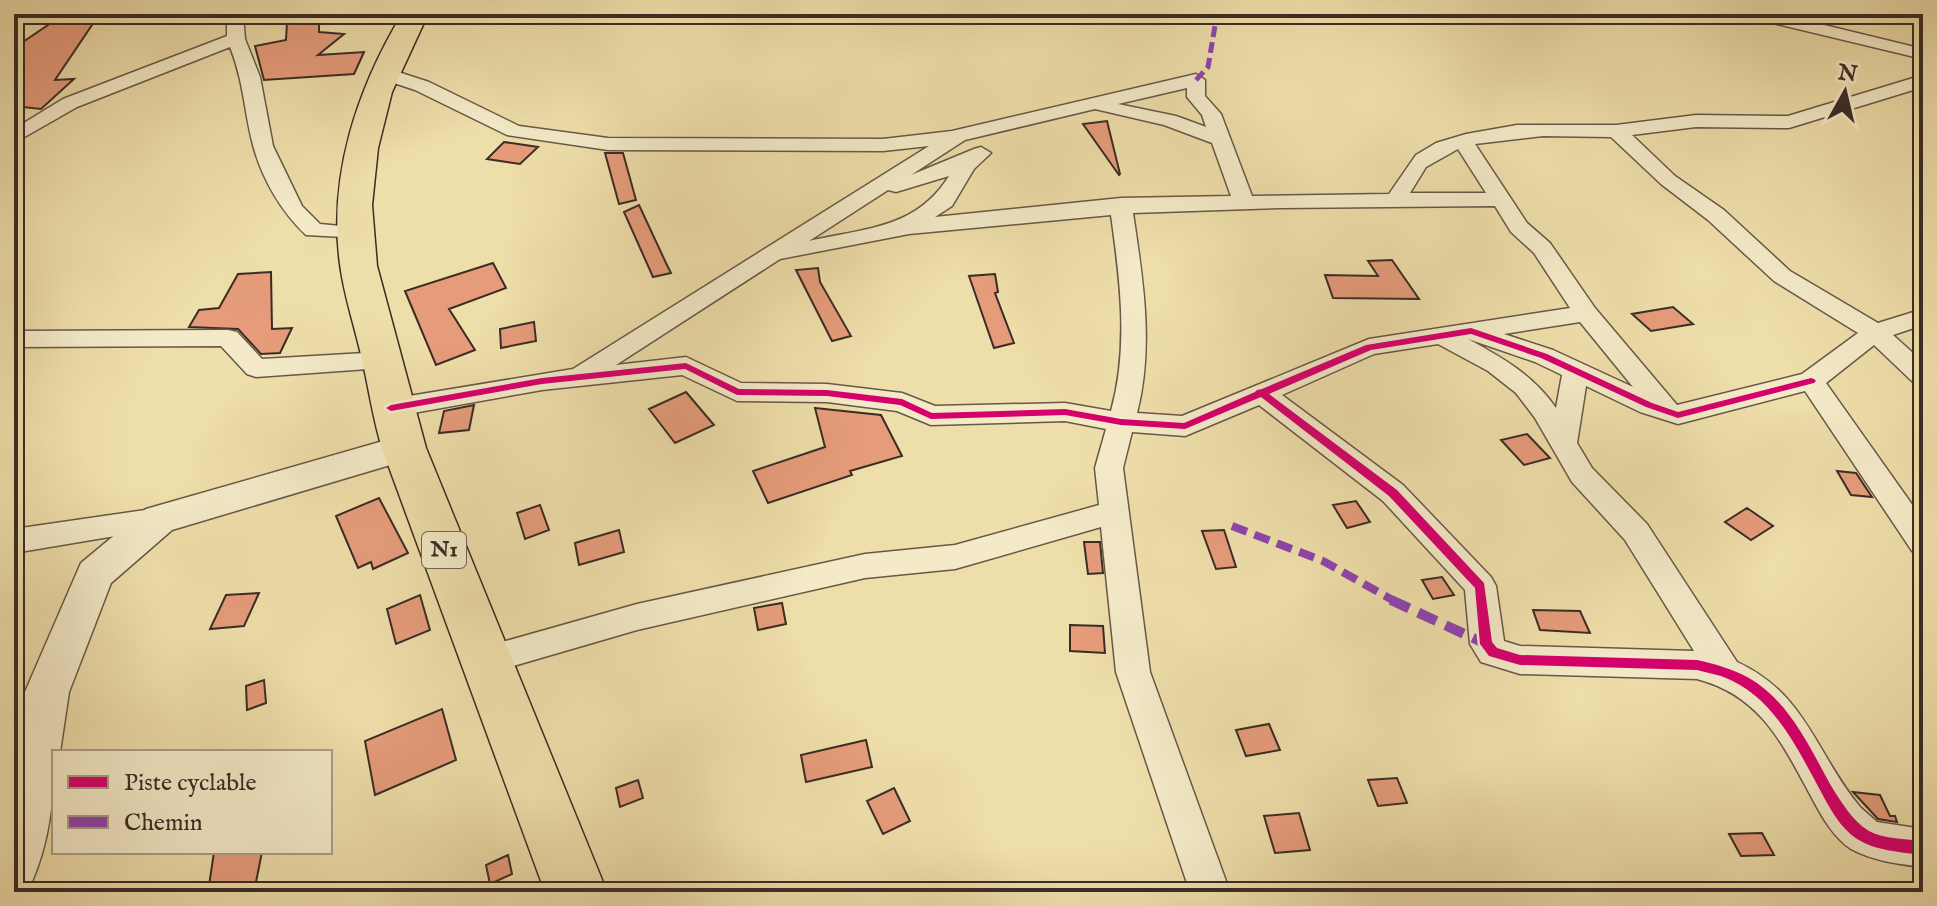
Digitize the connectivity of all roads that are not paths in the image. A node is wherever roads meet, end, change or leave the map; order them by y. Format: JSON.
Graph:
{"nodes":[{"id":1,"x":235,"y":14,"type":"edge"},
{"id":2,"x":415,"y":14,"type":"edge"},
{"id":3,"x":1758,"y":14,"type":"edge"},
{"id":4,"x":236,"y":39,"type":"junction"},
{"id":5,"x":1923,"y":54,"type":"edge"},
{"id":6,"x":383,"y":73,"type":"junction"},
{"id":7,"x":1923,"y":81,"type":"edge"},
{"id":8,"x":1094,"y":106,"type":"junction"},
{"id":9,"x":1616,"y":131,"type":"junction"},
{"id":10,"x":958,"y":136,"type":"junction"},
{"id":11,"x":14,"y":137,"type":"edge"},
{"id":12,"x":1219,"y":139,"type":"junction"},
{"id":13,"x":1463,"y":141,"type":"junction"},
{"id":14,"x":862,"y":197,"type":"junction"},
{"id":15,"x":1243,"y":200,"type":"junction"},
{"id":16,"x":1396,"y":200,"type":"junction"},
{"id":17,"x":1503,"y":200,"type":"junction"},
{"id":18,"x":1121,"y":205,"type":"junction"},
{"id":19,"x":906,"y":227,"type":"junction"},
{"id":20,"x":354,"y":233,"type":"junction"},
{"id":21,"x":768,"y":257,"type":"junction"},
{"id":22,"x":1586,"y":313,"type":"junction"},
{"id":23,"x":1923,"y":317,"type":"edge"},
{"id":24,"x":1471,"y":331,"type":"junction"},
{"id":25,"x":1875,"y":332,"type":"junction"},
{"id":26,"x":1439,"y":336,"type":"junction"},
{"id":27,"x":14,"y":339,"type":"edge"},
{"id":28,"x":382,"y":360,"type":"junction"},
{"id":29,"x":1576,"y":371,"type":"junction"},
{"id":30,"x":579,"y":377,"type":"junction"},
{"id":31,"x":1923,"y":377,"type":"edge"},
{"id":32,"x":1811,"y":381,"type":"junction"},
{"id":33,"x":1260,"y":392,"type":"junction"},
{"id":34,"x":1669,"y":412,"type":"junction"},
{"id":35,"x":1121,"y":422,"type":"junction"},
{"id":36,"x":398,"y":428,"type":"junction"},
{"id":37,"x":1563,"y":446,"type":"junction"},
{"id":38,"x":1114,"y":512,"type":"junction"},
{"id":39,"x":159,"y":519,"type":"junction"},
{"id":40,"x":14,"y":541,"type":"edge"},
{"id":41,"x":1923,"y":543,"type":"edge"},
{"id":42,"x":486,"y":660,"type":"junction"},
{"id":43,"x":1724,"y":670,"type":"junction"},
{"id":44,"x":1923,"y":848,"type":"edge"},
{"id":45,"x":14,"y":867,"type":"edge"},
{"id":46,"x":576,"y":892,"type":"edge"},
{"id":47,"x":1210,"y":892,"type":"edge"}],
"edges":[{"from":1,"to":4,"type":"street"},
{"from":2,"to":6,"type":"main road","number":"N1"},
{"from":3,"to":5,"type":"street"},
{"from":4,"to":11,"type":"street"},
{"from":4,"to":20,"type":"street"},
{"from":6,"to":10,"type":"street"},
{"from":6,"to":20,"type":"main road","number":"N1"},
{"from":7,"to":9,"type":"street"},
{"from":8,"to":10,"type":"street"},
{"from":8,"to":12,"type":"street"},
{"from":8,"to":12,"type":"street"},
{"from":9,"to":13,"type":"street"},
{"from":9,"to":25,"type":"street"},
{"from":10,"to":14,"type":"street"},
{"from":12,"to":15,"type":"street"},
{"from":13,"to":16,"type":"street"},
{"from":13,"to":17,"type":"street"},
{"from":14,"to":19,"type":"street"},
{"from":14,"to":21,"type":"street"},
{"from":15,"to":16,"type":"street"},
{"from":15,"to":18,"type":"street"},
{"from":16,"to":17,"type":"street"},
{"from":17,"to":22,"type":"street"},
{"from":18,"to":19,"type":"street"},
{"from":18,"to":35,"type":"street"},
{"from":19,"to":21,"type":"street"},
{"from":20,"to":28,"type":"main road","number":"N1"},
{"from":21,"to":30,"type":"street"},
{"from":22,"to":24,"type":"street"},
{"from":22,"to":34,"type":"street"},
{"from":23,"to":25,"type":"street"},
{"from":24,"to":26,"type":"street"},
{"from":24,"to":29,"type":"street"},
{"from":25,"to":31,"type":"street"},
{"from":25,"to":32,"type":"street"},
{"from":26,"to":33,"type":"street"},
{"from":26,"to":37,"type":"street"},
{"from":27,"to":28,"type":"street"},
{"from":28,"to":36,"type":"main road","number":"N1"},
{"from":29,"to":34,"type":"street"},
{"from":29,"to":37,"type":"street"},
{"from":30,"to":35,"type":"street"},
{"from":30,"to":36,"type":"street"},
{"from":32,"to":34,"type":"street"},
{"from":32,"to":41,"type":"street"},
{"from":33,"to":35,"type":"street"},
{"from":33,"to":43,"type":"street"},
{"from":35,"to":38,"type":"street"},
{"from":36,"to":39,"type":"street"},
{"from":36,"to":42,"type":"main road","number":"N1"},
{"from":37,"to":43,"type":"street"},
{"from":38,"to":42,"type":"street"},
{"from":38,"to":47,"type":"street"},
{"from":39,"to":40,"type":"street"},
{"from":39,"to":45,"type":"street"},
{"from":42,"to":46,"type":"main road","number":"N1"},
{"from":43,"to":44,"type":"street"}]}
